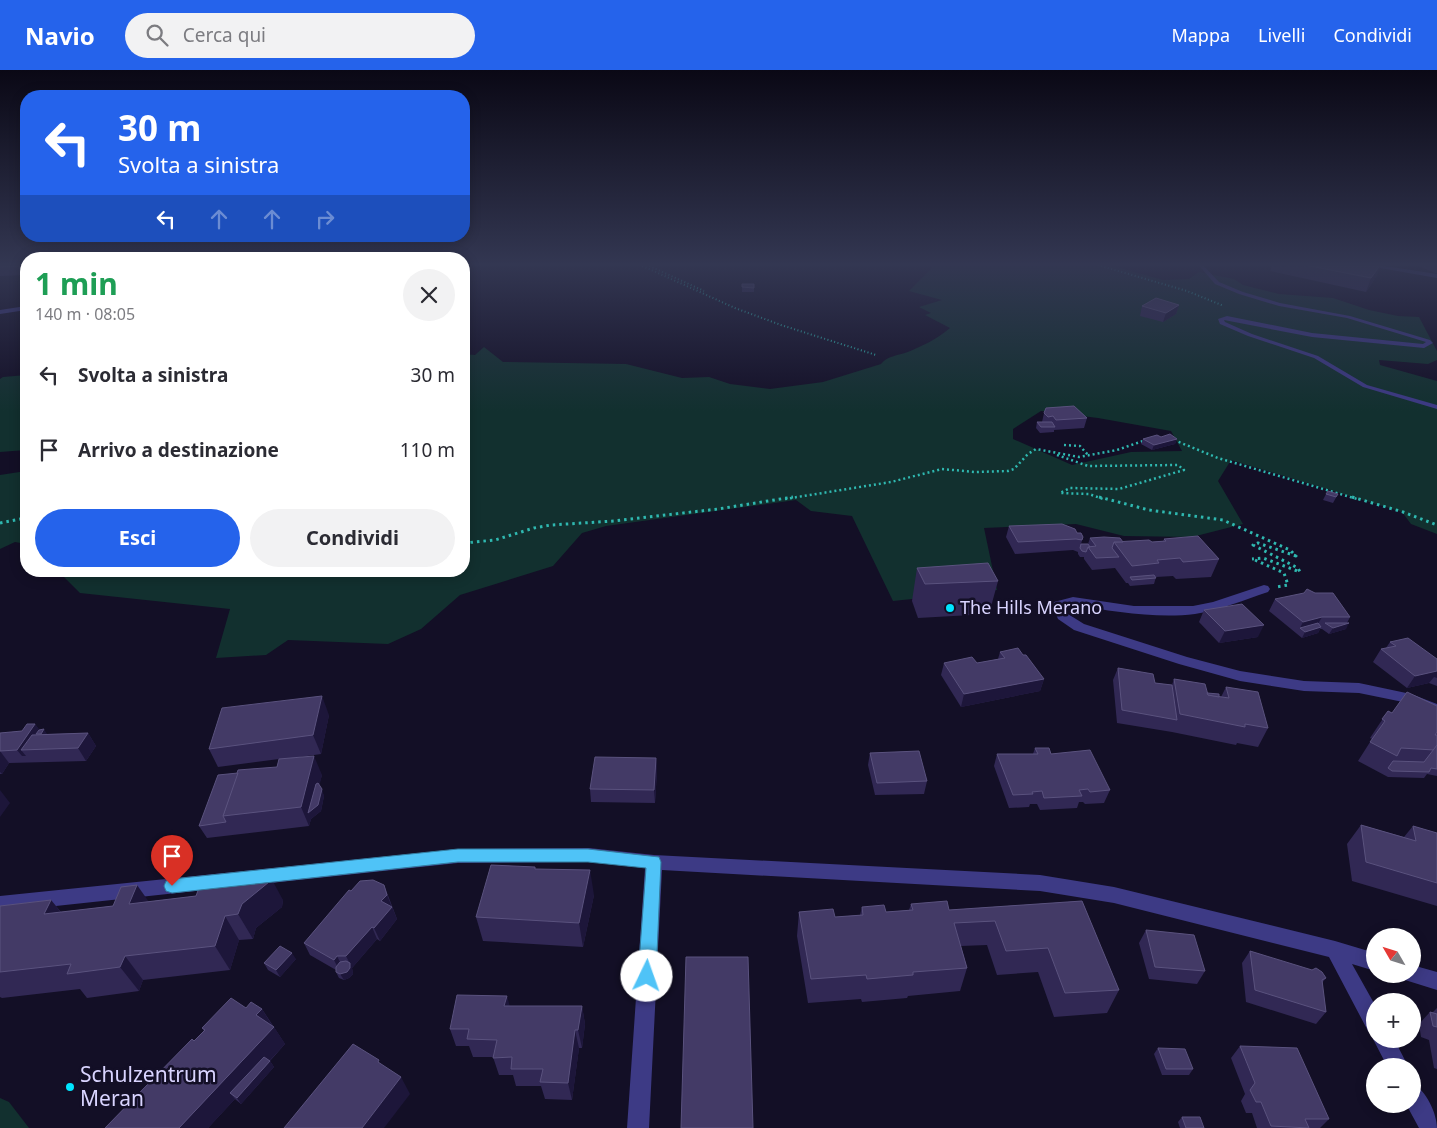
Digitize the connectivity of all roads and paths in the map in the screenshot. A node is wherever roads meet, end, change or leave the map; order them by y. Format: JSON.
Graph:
{"nodes":[{"id":1,"x":746,"y":312,"type":"edge"},
{"id":2,"x":1323,"y":312,"type":"edge"},
{"id":3,"x":876,"y":355,"type":"dead end"},
{"id":4,"x":1437,"y":407,"type":"edge"},
{"id":5,"x":1152,"y":438,"type":"edge"},
{"id":6,"x":1172,"y":439,"type":"edge"},
{"id":7,"x":1064,"y":445,"type":"dead end"},
{"id":8,"x":1042,"y":449,"type":"junction"},
{"id":9,"x":1088,"y":455,"type":"junction"},
{"id":10,"x":20,"y":519,"type":"edge"},
{"id":11,"x":0,"y":523,"type":"edge"},
{"id":12,"x":1437,"y":525,"type":"edge"},
{"id":13,"x":470,"y":542,"type":"edge"},
{"id":14,"x":1288,"y":585,"type":"dead end"},
{"id":15,"x":1264,"y":589,"type":"dead end"},
{"id":16,"x":1437,"y":710,"type":"edge"},
{"id":17,"x":654,"y":862,"type":"junction"},
{"id":18,"x":0,"y":904,"type":"edge"},
{"id":19,"x":1335,"y":950,"type":"junction"},
{"id":20,"x":1366,"y":959,"type":"edge"},
{"id":21,"x":1421,"y":977,"type":"edge"},
{"id":22,"x":1437,"y":981,"type":"edge"},
{"id":23,"x":1366,"y":1007,"type":"edge"},
{"id":24,"x":1421,"y":1110,"type":"edge"},
{"id":25,"x":638,"y":1128,"type":"edge"},
{"id":26,"x":1431,"y":1128,"type":"edge"}],
"edges":[{"from":1,"to":3,"type":"path"},
{"from":2,"to":4,"type":"lane"},
{"from":5,"to":9,"type":"path"},
{"from":6,"to":12,"type":"path"},
{"from":7,"to":9,"type":"path"},
{"from":8,"to":9,"type":"path"},
{"from":8,"to":13,"type":"path"},
{"from":8,"to":14,"type":"path"},
{"from":10,"to":11,"type":"path"},
{"from":15,"to":16,"type":"street"},
{"from":17,"to":18,"type":"street"},
{"from":17,"to":19,"type":"street"},
{"from":17,"to":25,"type":"street"},
{"from":19,"to":20,"type":"street"},
{"from":19,"to":23,"type":"street"},
{"from":21,"to":22,"type":"street"},
{"from":24,"to":26,"type":"street"}]}
